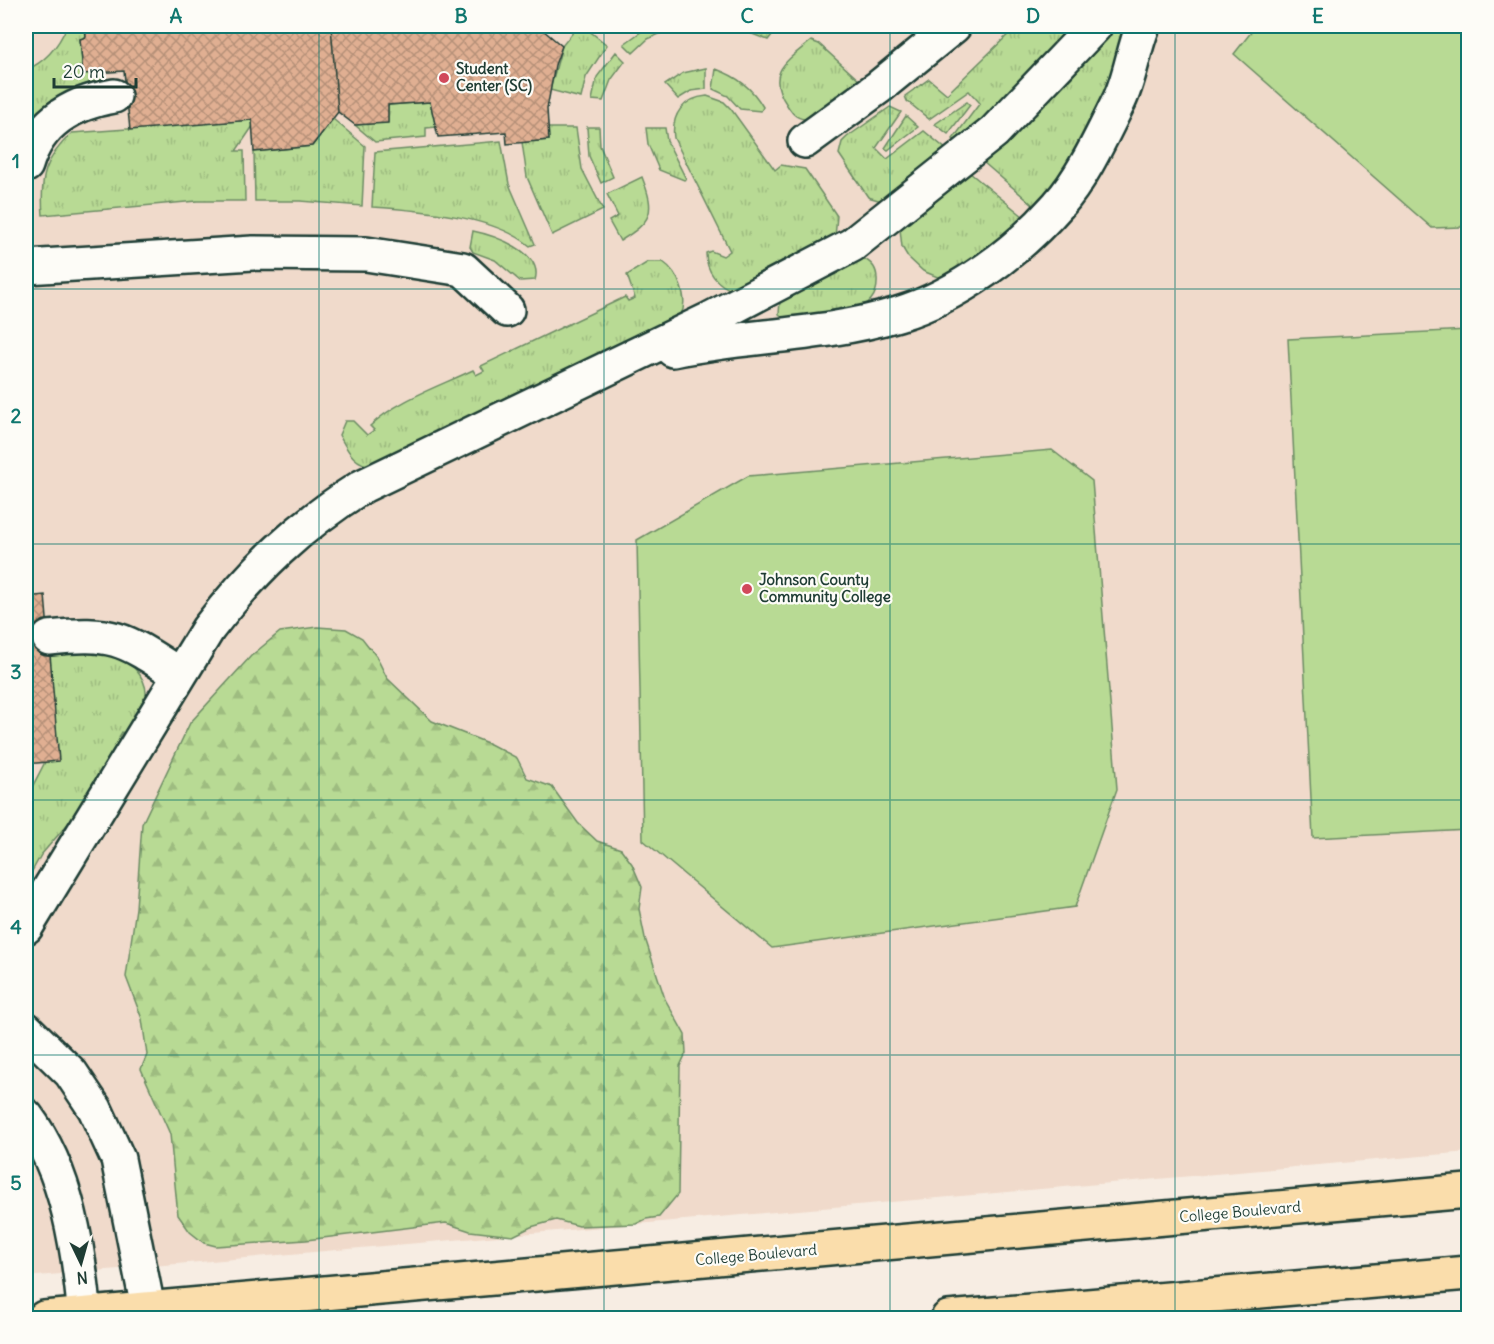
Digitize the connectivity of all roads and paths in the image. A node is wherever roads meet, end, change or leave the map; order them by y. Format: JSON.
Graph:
{"nodes":[{"id":1,"x":954,"y":26,"type":"edge"},
{"id":2,"x":1095,"y":26,"type":"edge"},
{"id":3,"x":1143,"y":26,"type":"edge"},
{"id":4,"x":114,"y":96,"type":"dead end"},
{"id":5,"x":806,"y":141,"type":"dead end"},
{"id":6,"x":26,"y":165,"type":"edge"},
{"id":7,"x":26,"y":260,"type":"edge"},
{"id":8,"x":507,"y":309,"type":"dead end"},
{"id":9,"x":624,"y":360,"type":"junction"},
{"id":10,"x":48,"y":638,"type":"dead end"},
{"id":11,"x":178,"y":674,"type":"junction"},
{"id":12,"x":26,"y":927,"type":"edge"},
{"id":13,"x":26,"y":1029,"type":"edge"},
{"id":14,"x":26,"y":1116,"type":"edge"},
{"id":15,"x":1468,"y":1191,"type":"edge"},
{"id":16,"x":1468,"y":1273,"type":"edge"},
{"id":17,"x":150,"y":1314,"type":"edge"},
{"id":18,"x":85,"y":1317,"type":"edge"},
{"id":19,"x":44,"y":1318,"type":"edge"},
{"id":20,"x":948,"y":1318,"type":"edge"}],
"edges":[{"from":1,"to":5,"type":"street"},
{"from":2,"to":9,"type":"street"},
{"from":3,"to":9,"type":"street"},
{"from":4,"to":6,"type":"street"},
{"from":7,"to":8,"type":"street"},
{"from":9,"to":11,"type":"street"},
{"from":10,"to":11,"type":"street"},
{"from":11,"to":12,"type":"street"},
{"from":13,"to":17,"type":"street"},
{"from":14,"to":18,"type":"street"},
{"from":15,"to":17,"type":"main road","name":"College Boulevard"},
{"from":16,"to":20,"type":"main road"},
{"from":17,"to":18,"type":"main road","name":"College Boulevard"},
{"from":18,"to":19,"type":"main road","name":"College Boulevard"}]}
